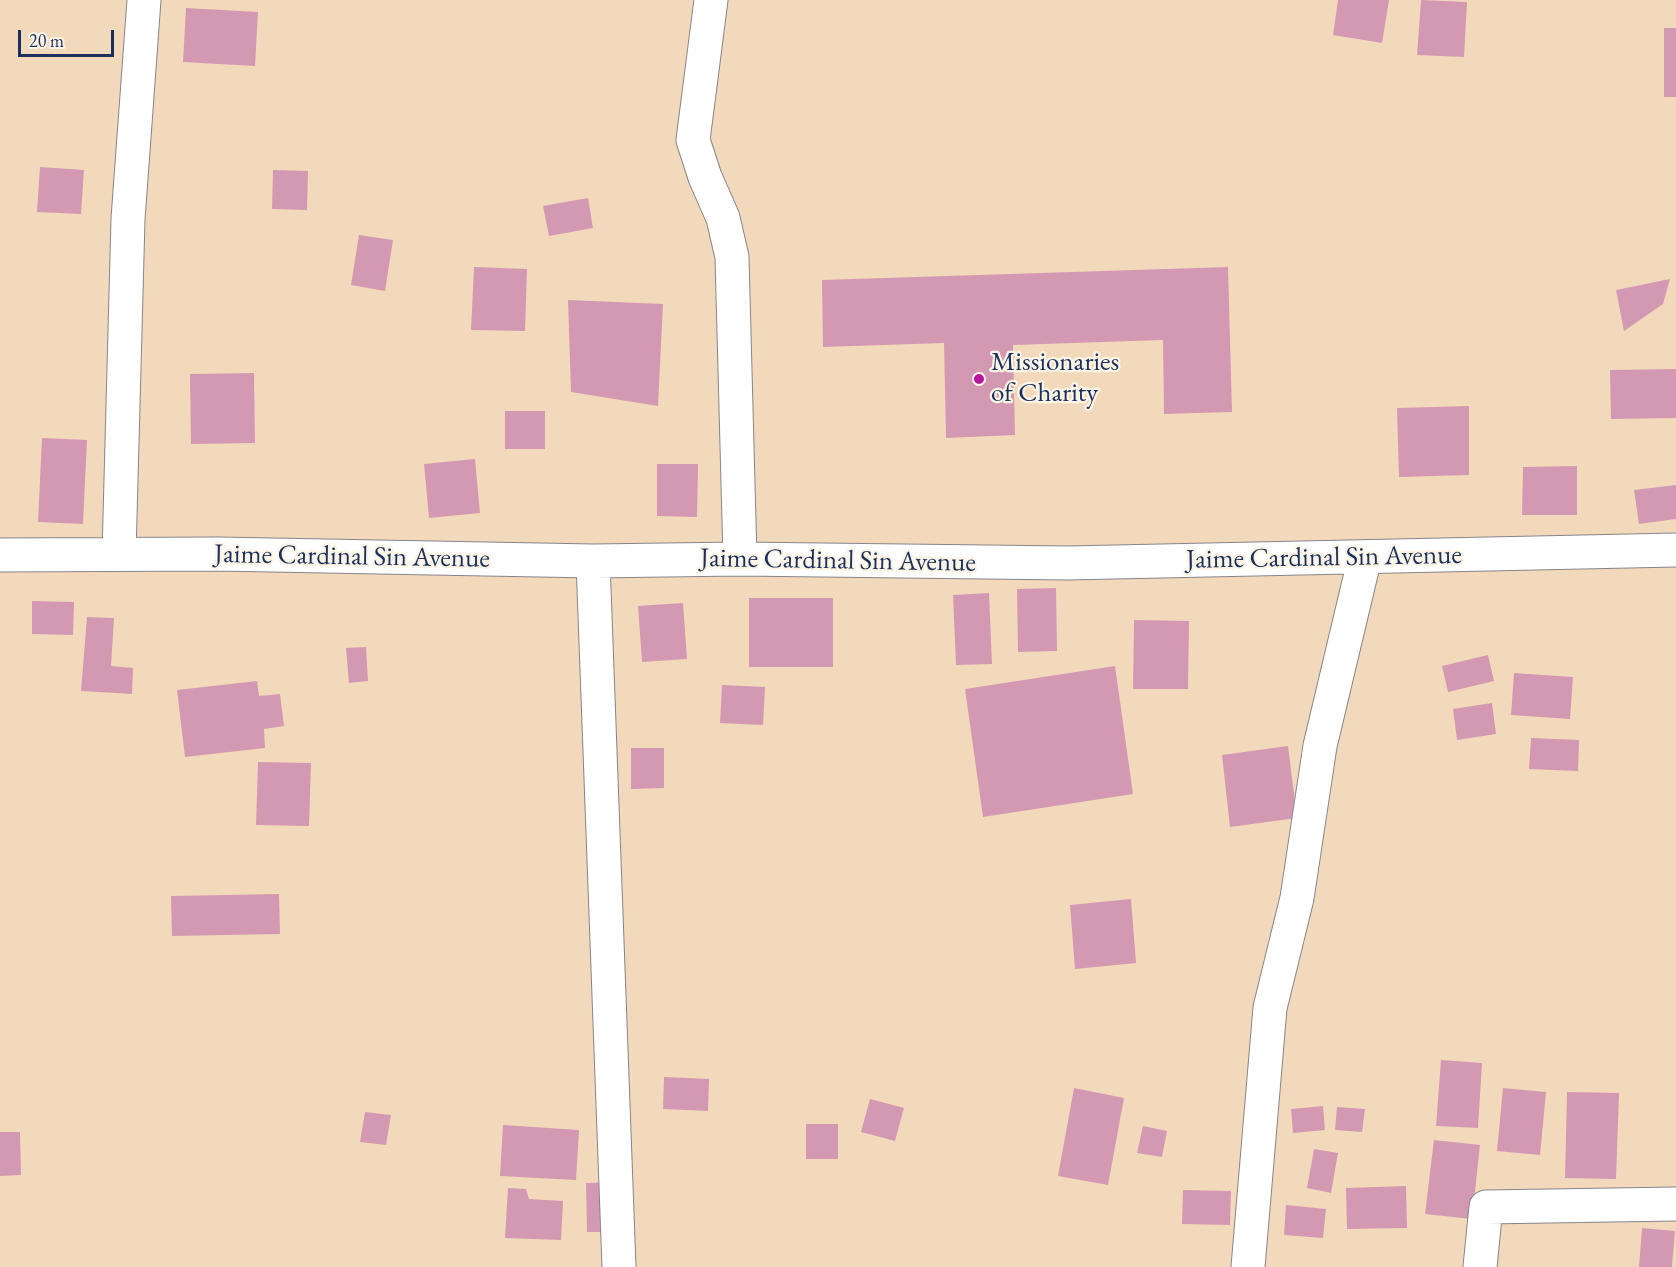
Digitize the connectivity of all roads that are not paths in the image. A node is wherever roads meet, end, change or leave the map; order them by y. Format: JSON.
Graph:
{"nodes":[{"id":1,"x":144,"y":0,"type":"edge"},
{"id":2,"x":711,"y":0,"type":"edge"},
{"id":3,"x":1676,"y":550,"type":"edge"},
{"id":4,"x":118,"y":554,"type":"junction"},
{"id":5,"x":0,"y":555,"type":"edge"},
{"id":6,"x":1365,"y":557,"type":"junction"},
{"id":7,"x":740,"y":559,"type":"junction"},
{"id":8,"x":593,"y":561,"type":"junction"},
{"id":9,"x":1676,"y":1204,"type":"edge"},
{"id":10,"x":619,"y":1267,"type":"edge"},
{"id":11,"x":1248,"y":1267,"type":"edge"},
{"id":12,"x":1480,"y":1267,"type":"edge"}],
"edges":[{"from":1,"to":4,"type":"street"},
{"from":2,"to":7,"type":"street"},
{"from":3,"to":6,"type":"street","name":"Jaime Cardinal Sin Avenue"},
{"from":4,"to":5,"type":"street","name":"Jaime Cardinal Sin Avenue"},
{"from":4,"to":8,"type":"street","name":"Jaime Cardinal Sin Avenue"},
{"from":6,"to":7,"type":"street","name":"Jaime Cardinal Sin Avenue"},
{"from":6,"to":11,"type":"street"},
{"from":7,"to":8,"type":"street","name":"Jaime Cardinal Sin Avenue"},
{"from":8,"to":10,"type":"street"},
{"from":9,"to":12,"type":"street"}]}
